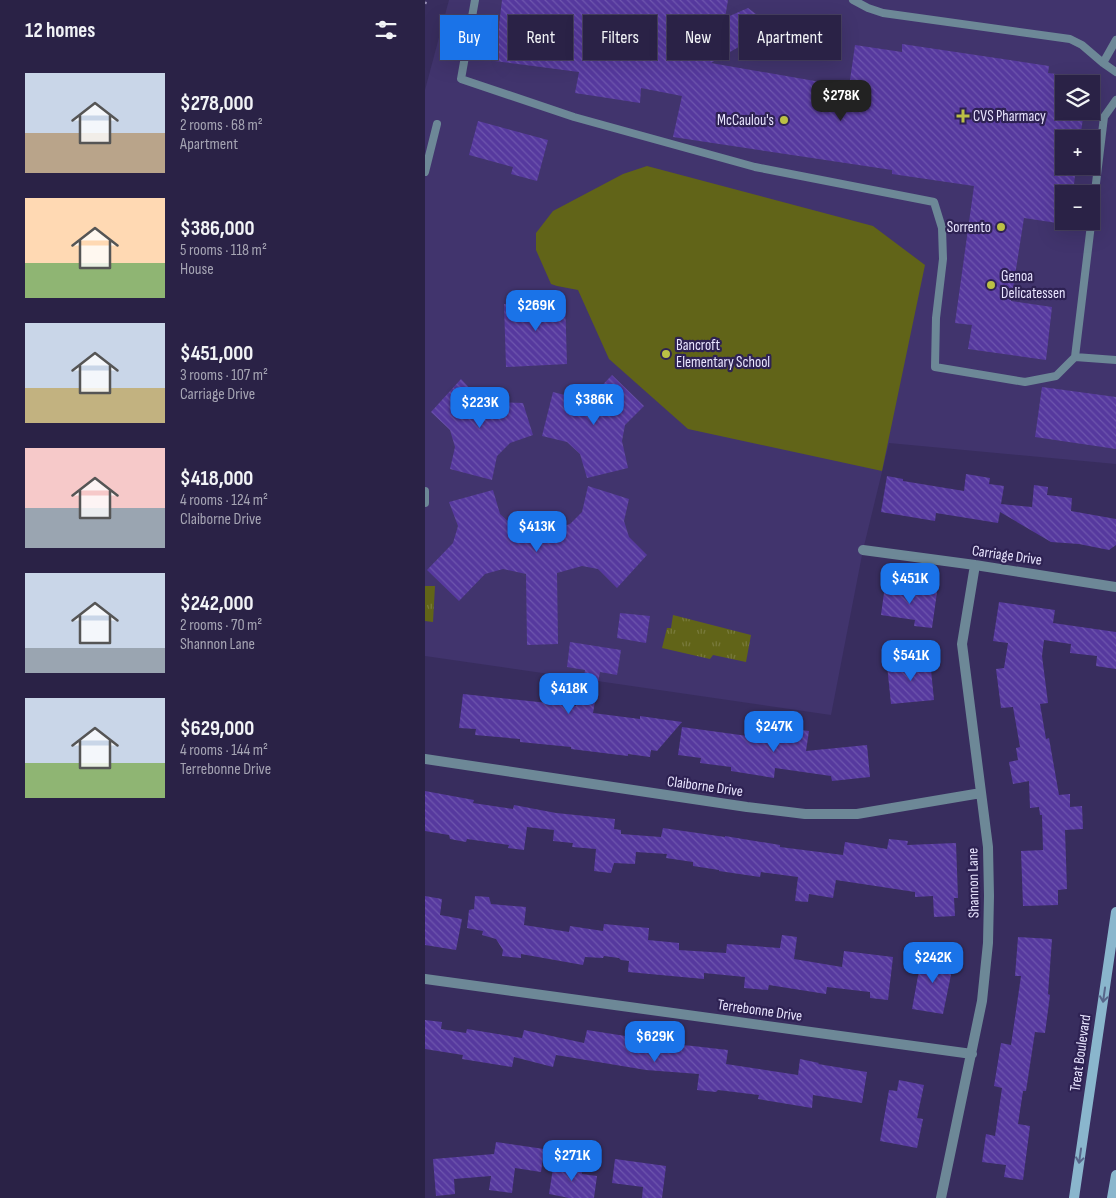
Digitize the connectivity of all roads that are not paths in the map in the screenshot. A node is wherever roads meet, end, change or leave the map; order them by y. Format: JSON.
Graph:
{"nodes":[{"id":1,"x":475,"y":0,"type":"edge"},
{"id":2,"x":853,"y":0,"type":"edge"},
{"id":3,"x":1116,"y":40,"type":"edge"},
{"id":4,"x":1103,"y":63,"type":"junction"},
{"id":5,"x":1116,"y":72,"type":"edge"},
{"id":6,"x":1116,"y":100,"type":"edge"},
{"id":7,"x":437,"y":124,"type":"dead end"},
{"id":8,"x":425,"y":172,"type":"edge"},
{"id":9,"x":1075,"y":357,"type":"junction"},
{"id":10,"x":1116,"y":360,"type":"edge"},
{"id":11,"x":425,"y":491,"type":"edge"},
{"id":12,"x":425,"y":503,"type":"edge"},
{"id":13,"x":863,"y":550,"type":"dead end"},
{"id":14,"x":975,"y":565,"type":"junction"},
{"id":15,"x":1116,"y":587,"type":"edge"},
{"id":16,"x":425,"y":759,"type":"edge"},
{"id":17,"x":981,"y":793,"type":"junction"},
{"id":18,"x":1116,"y":912,"type":"edge"},
{"id":19,"x":425,"y":979,"type":"edge"},
{"id":20,"x":972,"y":1054,"type":"junction"},
{"id":21,"x":1116,"y":1175,"type":"edge"},
{"id":22,"x":941,"y":1198,"type":"edge"},
{"id":23,"x":1074,"y":1198,"type":"edge"},
{"id":24,"x":1112,"y":1198,"type":"edge"}],
"edges":[{"from":1,"to":9,"type":"lane"},
{"from":2,"to":4,"type":"lane"},
{"from":3,"to":4,"type":"lane"},
{"from":4,"to":5,"type":"lane"},
{"from":6,"to":9,"type":"lane"},
{"from":7,"to":8,"type":"lane"},
{"from":9,"to":10,"type":"lane"},
{"from":11,"to":12,"type":"lane"},
{"from":13,"to":14,"type":"street","name":"Carriage Drive"},
{"from":14,"to":15,"type":"street","name":"Carriage Drive"},
{"from":14,"to":17,"type":"street","name":"Shannon Lane"},
{"from":16,"to":17,"type":"street","name":"Claiborne Drive"},
{"from":17,"to":20,"type":"street","name":"Shannon Lane"},
{"from":18,"to":23,"type":"main road","name":"Treat Boulevard","one_way":true},
{"from":19,"to":20,"type":"street","name":"Terrebonne Drive"},
{"from":20,"to":22,"type":"street","name":"Shannon Lane"},
{"from":21,"to":24,"type":"main road"}]}
